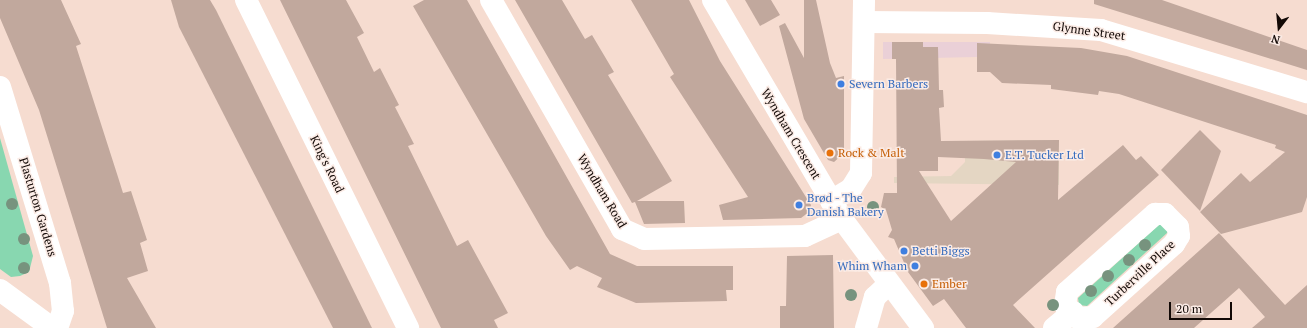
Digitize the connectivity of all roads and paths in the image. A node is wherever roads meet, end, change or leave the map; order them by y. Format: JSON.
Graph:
{"nodes":[{"id":1,"x":246,"y":0,"type":"edge"},
{"id":2,"x":491,"y":0,"type":"edge"},
{"id":3,"x":713,"y":0,"type":"edge"},
{"id":4,"x":864,"y":0,"type":"edge"},
{"id":5,"x":864,"y":22,"type":"junction"},
{"id":6,"x":0,"y":86,"type":"edge"},
{"id":7,"x":1307,"y":92,"type":"edge"},
{"id":8,"x":837,"y":210,"type":"junction"},
{"id":9,"x":889,"y":284,"type":"junction"},
{"id":10,"x":0,"y":290,"type":"edge"},
{"id":11,"x":1073,"y":312,"type":"junction"},
{"id":12,"x":27,"y":328,"type":"edge"},
{"id":13,"x":52,"y":328,"type":"edge"},
{"id":14,"x":57,"y":328,"type":"edge"},
{"id":15,"x":408,"y":328,"type":"edge"},
{"id":16,"x":866,"y":328,"type":"edge"},
{"id":17,"x":923,"y":328,"type":"edge"},
{"id":18,"x":1054,"y":328,"type":"edge"}],
"edges":[{"from":1,"to":15,"type":"street","name":"King's Road"},
{"from":2,"to":8,"type":"street","name":"Wyndham Road"},
{"from":3,"to":8,"type":"street","name":"Wyndham Crescent"},
{"from":4,"to":5,"type":"street","name":"Wyndham Road"},
{"from":5,"to":7,"type":"street","name":"Glynne Street"},
{"from":5,"to":8,"type":"street","name":"Wyndham Road"},
{"from":6,"to":14,"type":"street","name":"Plasturton Gardens"},
{"from":8,"to":9,"type":"street","name":"Wyndham Crescent"},
{"from":9,"to":16,"type":"street"},
{"from":9,"to":17,"type":"street","name":"Wyndham Crescent"},
{"from":10,"to":12,"type":"street"},
{"from":10,"to":13,"type":"street"},
{"from":11,"to":11,"type":"street","name":"Turberville Place"},
{"from":11,"to":18,"type":"street"}]}
